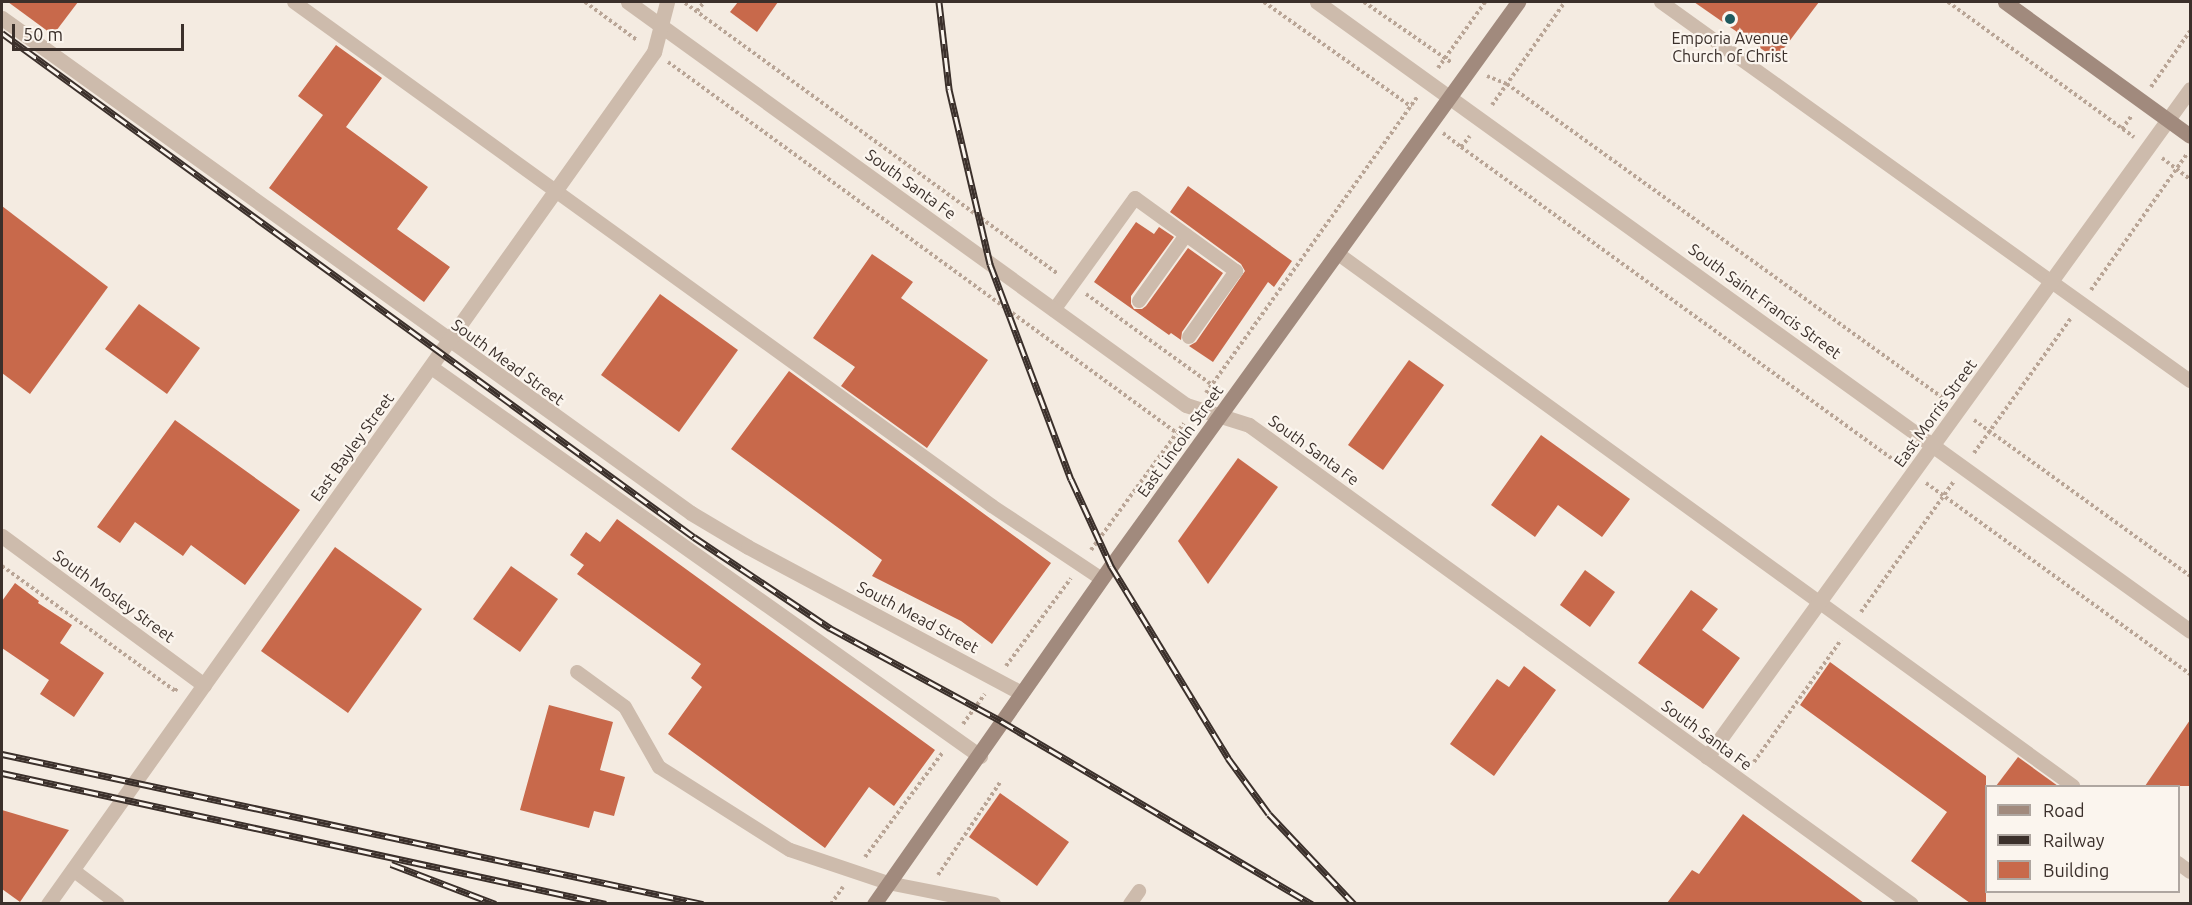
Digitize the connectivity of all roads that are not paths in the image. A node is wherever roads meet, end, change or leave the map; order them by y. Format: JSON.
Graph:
{"nodes":[{"id":1,"x":294,"y":2,"type":"edge"},
{"id":2,"x":628,"y":2,"type":"edge"},
{"id":3,"x":667,"y":2,"type":"edge"},
{"id":4,"x":1317,"y":2,"type":"edge"},
{"id":5,"x":1518,"y":2,"type":"edge"},
{"id":6,"x":1661,"y":2,"type":"edge"},
{"id":7,"x":2005,"y":2,"type":"edge"},
{"id":8,"x":2,"y":18,"type":"edge"},
{"id":9,"x":661,"y":25,"type":"junction"},
{"id":10,"x":2190,"y":88,"type":"edge"},
{"id":11,"x":1450,"y":96,"type":"junction"},
{"id":12,"x":2168,"y":120,"type":"junction"},
{"id":13,"x":2190,"y":136,"type":"edge"},
{"id":14,"x":555,"y":192,"type":"junction"},
{"id":15,"x":1186,"y":235,"type":"junction"},
{"id":16,"x":1337,"y":253,"type":"junction"},
{"id":17,"x":2052,"y":280,"type":"junction"},
{"id":18,"x":1139,"y":301,"type":"dead end"},
{"id":19,"x":1054,"y":310,"type":"junction"},
{"id":20,"x":1189,"y":337,"type":"dead end"},
{"id":21,"x":449,"y":342,"type":"junction"},
{"id":22,"x":431,"y":367,"type":"junction"},
{"id":23,"x":2190,"y":381,"type":"edge"},
{"id":24,"x":1221,"y":416,"type":"junction"},
{"id":25,"x":1934,"y":446,"type":"junction"},
{"id":26,"x":2,"y":536,"type":"edge"},
{"id":27,"x":1102,"y":579,"type":"junction"},
{"id":28,"x":1820,"y":603,"type":"junction"},
{"id":29,"x":2190,"y":631,"type":"edge"},
{"id":30,"x":577,"y":672,"type":"dead end"},
{"id":31,"x":204,"y":685,"type":"junction"},
{"id":32,"x":1021,"y":693,"type":"junction"},
{"id":33,"x":980,"y":756,"type":"junction"},
{"id":34,"x":1707,"y":757,"type":"junction"},
{"id":35,"x":2072,"y":785,"type":"edge"},
{"id":36,"x":73,"y":870,"type":"junction"},
{"id":37,"x":888,"y":883,"type":"junction"},
{"id":38,"x":1139,"y":891,"type":"dead end"},
{"id":39,"x":48,"y":903,"type":"edge"},
{"id":40,"x":118,"y":903,"type":"edge"},
{"id":41,"x":874,"y":903,"type":"edge"},
{"id":42,"x":994,"y":903,"type":"edge"},
{"id":43,"x":1130,"y":903,"type":"edge"},
{"id":44,"x":1911,"y":903,"type":"edge"}],
"edges":[{"from":1,"to":14,"type":"lane"},
{"from":2,"to":9,"type":"street","name":"South Santa Fe"},
{"from":3,"to":9,"type":"street","name":"East Bayley Street"},
{"from":4,"to":11,"type":"street","name":"South Saint Francis Street"},
{"from":5,"to":11,"type":"street","name":"East Lincoln Street"},
{"from":6,"to":17,"type":"lane"},
{"from":7,"to":12,"type":"street"},
{"from":8,"to":21,"type":"street","name":"South Mead Street"},
{"from":9,"to":14,"type":"street","name":"East Bayley Street"},
{"from":9,"to":19,"type":"street","name":"South Santa Fe"},
{"from":10,"to":12,"type":"street","name":"East Morris Street"},
{"from":11,"to":16,"type":"street","name":"East Lincoln Street"},
{"from":11,"to":25,"type":"street","name":"South Saint Francis Street"},
{"from":12,"to":13,"type":"street"},
{"from":12,"to":17,"type":"street","name":"East Morris Street"},
{"from":14,"to":21,"type":"street","name":"East Bayley Street"},
{"from":14,"to":27,"type":"lane"},
{"from":15,"to":18,"type":"lane"},
{"from":15,"to":19,"type":"lane"},
{"from":15,"to":20,"type":"lane"},
{"from":16,"to":24,"type":"street","name":"East Lincoln Street"},
{"from":16,"to":28,"type":"lane"},
{"from":17,"to":23,"type":"lane"},
{"from":17,"to":25,"type":"street","name":"East Morris Street"},
{"from":19,"to":24,"type":"street","name":"South Santa Fe"},
{"from":21,"to":22,"type":"street","name":"East Bayley Street"},
{"from":21,"to":32,"type":"street","name":"South Mead Street"},
{"from":22,"to":31,"type":"street","name":"East Bayley Street"},
{"from":22,"to":33,"type":"street"},
{"from":24,"to":27,"type":"street","name":"East Lincoln Street"},
{"from":24,"to":34,"type":"street","name":"South Santa Fe"},
{"from":25,"to":28,"type":"street","name":"East Morris Street"},
{"from":25,"to":29,"type":"street","name":"South Saint Francis Street"},
{"from":26,"to":31,"type":"street","name":"South Mosley Street"},
{"from":27,"to":32,"type":"street","name":"East Lincoln Street"},
{"from":28,"to":34,"type":"street","name":"East Morris Street"},
{"from":28,"to":35,"type":"lane"},
{"from":30,"to":37,"type":"lane"},
{"from":31,"to":36,"type":"street","name":"East Bayley Street"},
{"from":32,"to":33,"type":"street","name":"East Lincoln Street"},
{"from":33,"to":37,"type":"street","name":"East Lincoln Street"},
{"from":34,"to":44,"type":"street","name":"South Santa Fe"},
{"from":36,"to":39,"type":"street","name":"East Bayley Street"},
{"from":36,"to":40,"type":"lane"},
{"from":37,"to":41,"type":"street","name":"East Lincoln Street"},
{"from":37,"to":42,"type":"lane"},
{"from":38,"to":43,"type":"lane"}]}
